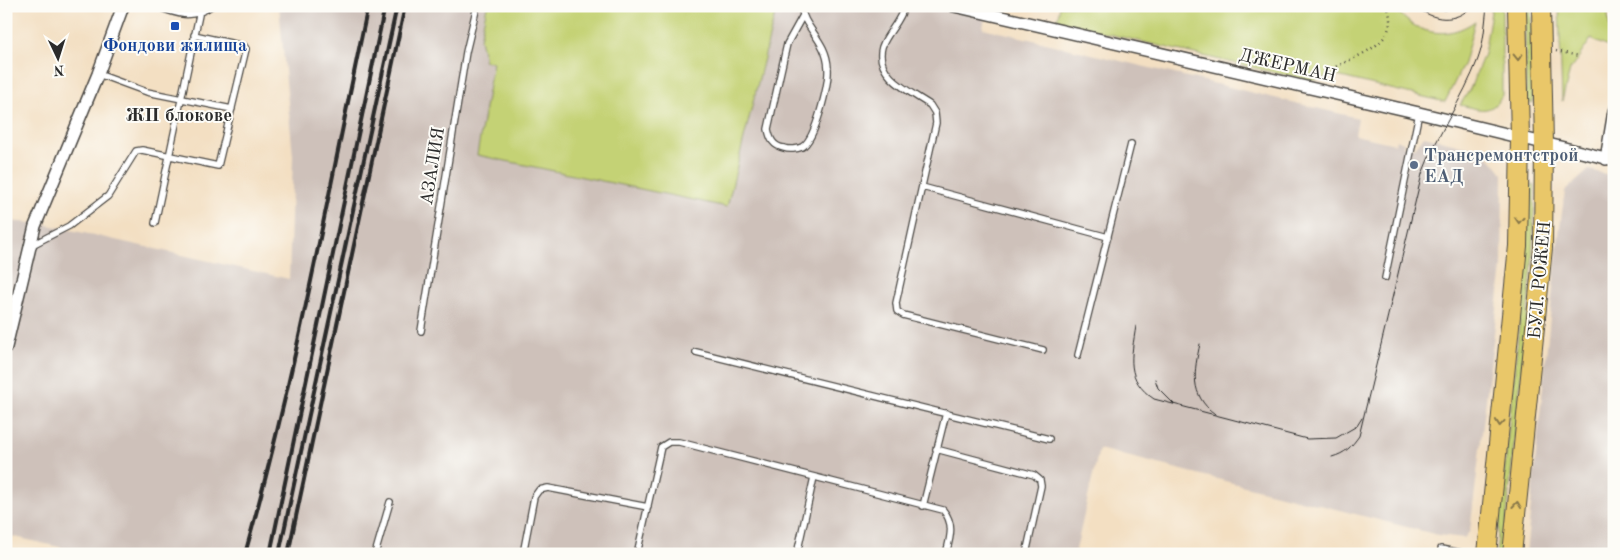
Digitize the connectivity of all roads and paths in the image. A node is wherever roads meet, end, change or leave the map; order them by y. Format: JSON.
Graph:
{"nodes":[{"id":1,"x":123,"y":6,"type":"edge"},
{"id":2,"x":156,"y":6,"type":"edge"},
{"id":3,"x":211,"y":6,"type":"edge"},
{"id":4,"x":477,"y":6,"type":"edge"},
{"id":5,"x":800,"y":6,"type":"edge"},
{"id":6,"x":904,"y":6,"type":"edge"},
{"id":7,"x":954,"y":6,"type":"edge"},
{"id":8,"x":1386,"y":6,"type":"edge"},
{"id":9,"x":1517,"y":6,"type":"edge"},
{"id":10,"x":1542,"y":11,"type":"edge"},
{"id":11,"x":198,"y":15,"type":"junction"},
{"id":12,"x":802,"y":17,"type":"junction"},
{"id":13,"x":194,"y":35,"type":"junction"},
{"id":14,"x":1556,"y":51,"type":"dead end"},
{"id":15,"x":1579,"y":56,"type":"dead end"},
{"id":16,"x":98,"y":74,"type":"junction"},
{"id":17,"x":1315,"y":89,"type":"junction"},
{"id":18,"x":180,"y":97,"type":"junction"},
{"id":19,"x":232,"y":110,"type":"junction"},
{"id":20,"x":1614,"y":111,"type":"edge"},
{"id":21,"x":1419,"y":112,"type":"junction"},
{"id":22,"x":1520,"y":138,"type":"junction"},
{"id":23,"x":1131,"y":144,"type":"dead end"},
{"id":24,"x":1544,"y":144,"type":"junction"},
{"id":25,"x":168,"y":155,"type":"junction"},
{"id":26,"x":1610,"y":160,"type":"edge"},
{"id":27,"x":922,"y":187,"type":"junction"},
{"id":28,"x":155,"y":223,"type":"dead end"},
{"id":29,"x":1108,"y":237,"type":"junction"},
{"id":30,"x":30,"y":246,"type":"junction"},
{"id":31,"x":1385,"y":278,"type":"dead end"},
{"id":32,"x":421,"y":331,"type":"dead end"},
{"id":33,"x":6,"y":348,"type":"edge"},
{"id":34,"x":1043,"y":350,"type":"dead end"},
{"id":35,"x":696,"y":352,"type":"dead end"},
{"id":36,"x":1078,"y":355,"type":"dead end"},
{"id":37,"x":946,"y":413,"type":"junction"},
{"id":38,"x":1049,"y":439,"type":"dead end"},
{"id":39,"x":936,"y":449,"type":"junction"},
{"id":40,"x":814,"y":477,"type":"junction"},
{"id":41,"x":390,"y":502,"type":"dead end"},
{"id":42,"x":923,"y":506,"type":"junction"},
{"id":43,"x":648,"y":507,"type":"junction"},
{"id":44,"x":1441,"y":549,"type":"dead end"},
{"id":45,"x":375,"y":554,"type":"edge"},
{"id":46,"x":523,"y":554,"type":"edge"},
{"id":47,"x":637,"y":554,"type":"edge"},
{"id":48,"x":796,"y":554,"type":"edge"},
{"id":49,"x":946,"y":554,"type":"edge"},
{"id":50,"x":1026,"y":554,"type":"edge"},
{"id":51,"x":1467,"y":554,"type":"edge"},
{"id":52,"x":1487,"y":554,"type":"edge"},
{"id":53,"x":1512,"y":554,"type":"edge"}],
"edges":[{"from":1,"to":16,"type":"street"},
{"from":2,"to":11,"type":"lane"},
{"from":3,"to":11,"type":"lane"},
{"from":4,"to":32,"type":"lane","name":"АЗАЛИЯ"},
{"from":5,"to":12,"type":"lane"},
{"from":6,"to":27,"type":"lane"},
{"from":7,"to":17,"type":"street","name":"ДЖЕРМАН"},
{"from":8,"to":17,"type":"path"},
{"from":9,"to":22,"type":"main road","name":"БУЛ. РОЖЕН","one_way":true},
{"from":10,"to":24,"type":"main road","name":"БУЛ. РОЖЕН"},
{"from":11,"to":13,"type":"lane"},
{"from":12,"to":12,"type":"lane"},
{"from":13,"to":18,"type":"lane"},
{"from":13,"to":19,"type":"lane"},
{"from":14,"to":15,"type":"path"},
{"from":16,"to":18,"type":"lane"},
{"from":16,"to":30,"type":"street"},
{"from":17,"to":21,"type":"street","name":"ДЖЕРМАН"},
{"from":18,"to":19,"type":"lane"},
{"from":18,"to":25,"type":"lane"},
{"from":19,"to":25,"type":"lane"},
{"from":20,"to":26,"type":"street"},
{"from":21,"to":22,"type":"street","name":"ДЖЕРМАН"},
{"from":21,"to":31,"type":"lane"},
{"from":22,"to":24,"type":"street","name":"ДЖЕРМАН"},
{"from":22,"to":52,"type":"main road","name":"БУЛ. РОЖЕН","one_way":true},
{"from":23,"to":29,"type":"lane"},
{"from":24,"to":26,"type":"street","name":"ДЖЕРМАН"},
{"from":53,"to":24,"type":"main road","name":"БУЛ. РОЖЕН","one_way":true},
{"from":25,"to":28,"type":"lane"},
{"from":25,"to":30,"type":"lane"},
{"from":27,"to":29,"type":"lane"},
{"from":27,"to":34,"type":"lane"},
{"from":29,"to":36,"type":"lane"},
{"from":30,"to":33,"type":"street"},
{"from":35,"to":37,"type":"lane"},
{"from":37,"to":38,"type":"lane"},
{"from":37,"to":39,"type":"lane"},
{"from":39,"to":42,"type":"lane"},
{"from":39,"to":50,"type":"lane"},
{"from":40,"to":42,"type":"lane"},
{"from":40,"to":43,"type":"lane"},
{"from":40,"to":48,"type":"lane"},
{"from":41,"to":45,"type":"lane"},
{"from":42,"to":49,"type":"lane"},
{"from":43,"to":46,"type":"lane"},
{"from":43,"to":47,"type":"lane"},
{"from":44,"to":51,"type":"lane"}]}
